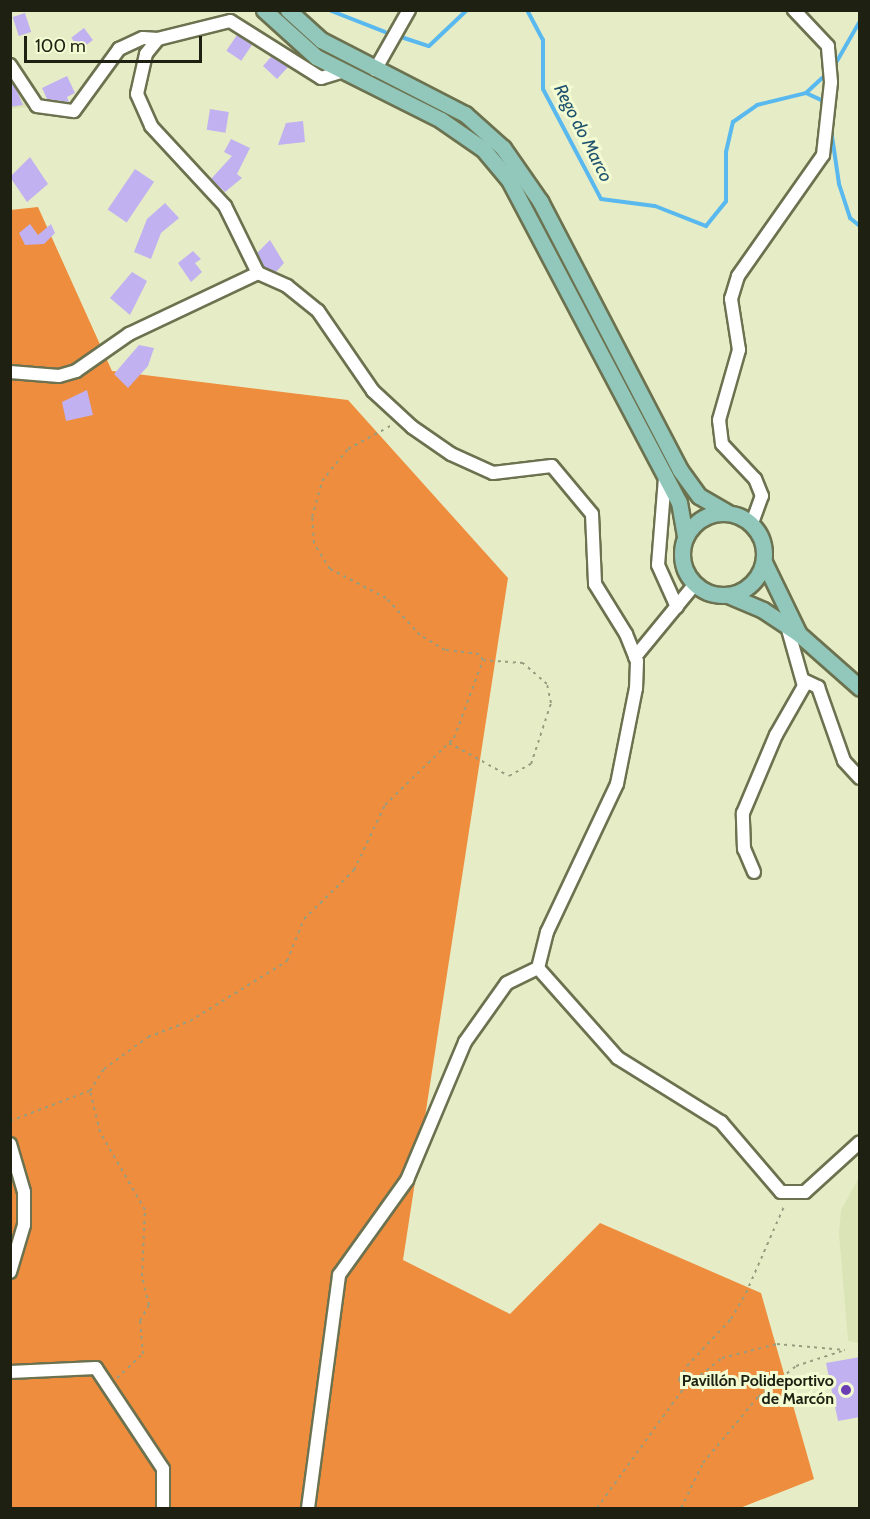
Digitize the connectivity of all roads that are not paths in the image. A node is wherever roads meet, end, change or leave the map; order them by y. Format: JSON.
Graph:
{"nodes":[{"id":1,"x":264,"y":10,"type":"edge"},
{"id":2,"x":288,"y":10,"type":"edge"},
{"id":3,"x":409,"y":10,"type":"edge"},
{"id":4,"x":794,"y":10,"type":"edge"},
{"id":5,"x":158,"y":39,"type":"junction"},
{"id":6,"x":10,"y":65,"type":"edge"},
{"id":7,"x":375,"y":70,"type":"junction"},
{"id":8,"x":344,"y":71,"type":"junction"},
{"id":9,"x":258,"y":273,"type":"junction"},
{"id":10,"x":10,"y":372,"type":"edge"},
{"id":11,"x":665,"y":478,"type":"junction"},
{"id":12,"x":727,"y":512,"type":"junction"},
{"id":13,"x":752,"y":523,"type":"junction"},
{"id":14,"x":685,"y":537,"type":"junction"},
{"id":15,"x":764,"y":562,"type":"junction"},
{"id":16,"x":695,"y":584,"type":"junction"},
{"id":17,"x":728,"y":595,"type":"junction"},
{"id":18,"x":677,"y":607,"type":"junction"},
{"id":19,"x":793,"y":630,"type":"junction"},
{"id":20,"x":635,"y":657,"type":"junction"},
{"id":21,"x":803,"y":680,"type":"junction"},
{"id":22,"x":860,"y":688,"type":"edge"},
{"id":23,"x":860,"y":778,"type":"edge"},
{"id":24,"x":754,"y":872,"type":"dead end"},
{"id":25,"x":538,"y":968,"type":"junction"},
{"id":26,"x":860,"y":1142,"type":"edge"},
{"id":27,"x":10,"y":1144,"type":"edge"},
{"id":28,"x":10,"y":1272,"type":"edge"},
{"id":29,"x":10,"y":1372,"type":"edge"},
{"id":30,"x":163,"y":1509,"type":"edge"},
{"id":31,"x":308,"y":1509,"type":"edge"}],
"edges":[{"from":1,"to":8,"type":"main road"},
{"from":2,"to":7,"type":"main road"},
{"from":3,"to":7,"type":"street"},
{"from":4,"to":13,"type":"street"},
{"from":5,"to":6,"type":"street"},
{"from":5,"to":8,"type":"street"},
{"from":5,"to":9,"type":"street"},
{"from":7,"to":12,"type":"main road"},
{"from":8,"to":11,"type":"main road"},
{"from":9,"to":10,"type":"street"},
{"from":9,"to":20,"type":"street"},
{"from":11,"to":14,"type":"main road"},
{"from":11,"to":18,"type":"street"},
{"from":12,"to":13,"type":"main road"},
{"from":12,"to":14,"type":"main road"},
{"from":13,"to":15,"type":"main road"},
{"from":14,"to":16,"type":"main road"},
{"from":15,"to":17,"type":"main road"},
{"from":15,"to":19,"type":"main road"},
{"from":16,"to":17,"type":"main road"},
{"from":16,"to":18,"type":"street"},
{"from":17,"to":19,"type":"main road"},
{"from":18,"to":20,"type":"street"},
{"from":19,"to":21,"type":"street"},
{"from":19,"to":22,"type":"main road"},
{"from":20,"to":25,"type":"street"},
{"from":21,"to":23,"type":"street"},
{"from":21,"to":24,"type":"street"},
{"from":25,"to":26,"type":"street"},
{"from":25,"to":31,"type":"street"},
{"from":27,"to":28,"type":"street"},
{"from":29,"to":30,"type":"street"}]}
